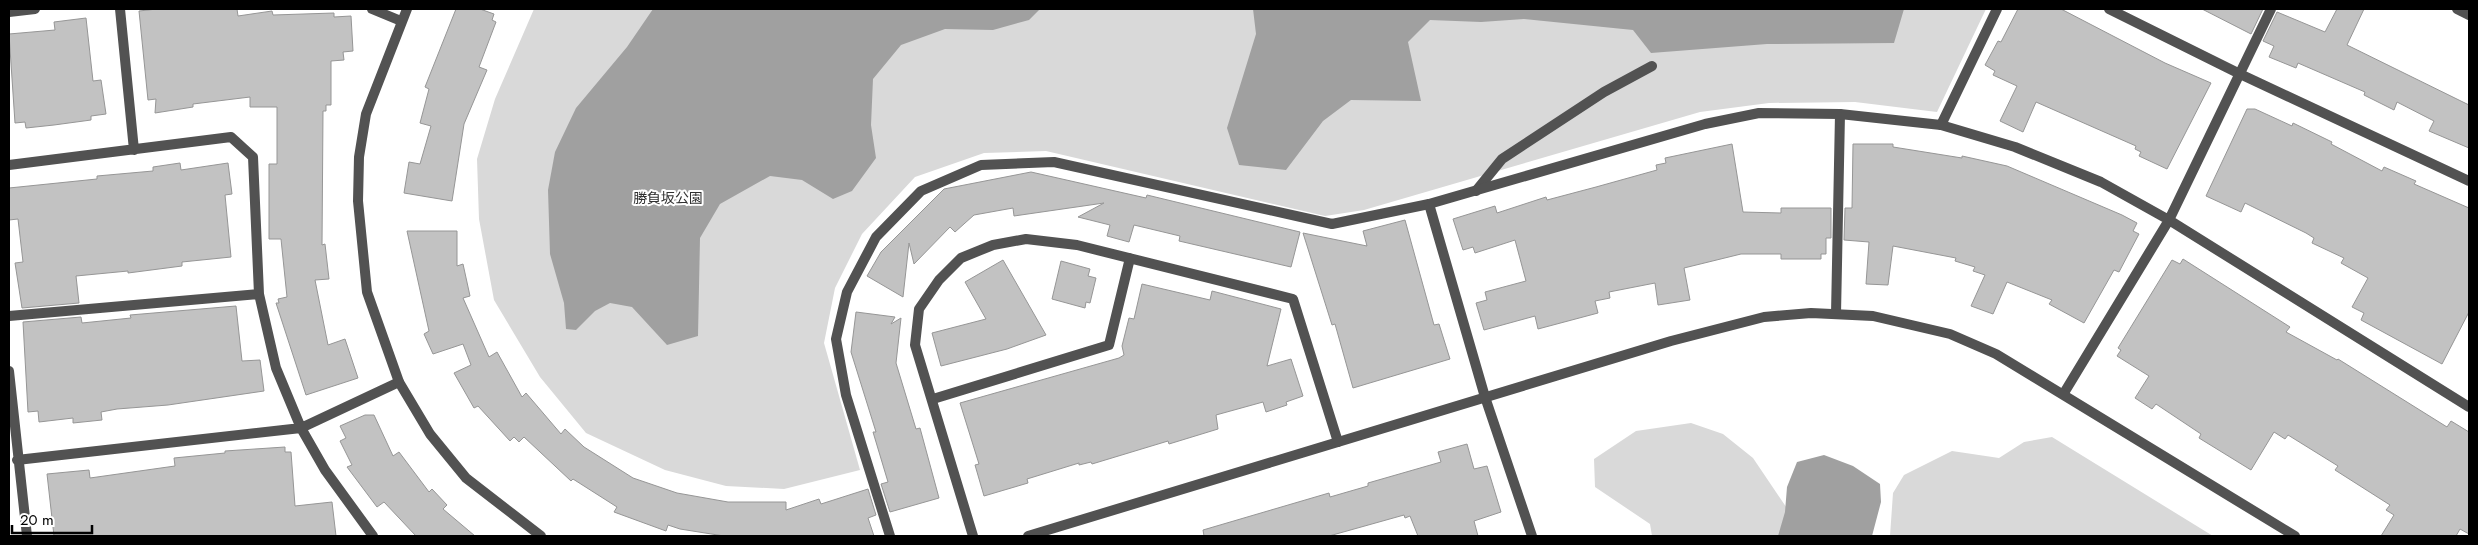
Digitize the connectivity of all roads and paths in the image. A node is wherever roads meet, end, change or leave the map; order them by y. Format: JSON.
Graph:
{"nodes":[{"id":1,"x":35,"y":9,"type":"edge"},
{"id":2,"x":120,"y":9,"type":"edge"},
{"id":3,"x":372,"y":9,"type":"edge"},
{"id":4,"x":407,"y":9,"type":"edge"},
{"id":5,"x":1997,"y":9,"type":"edge"},
{"id":6,"x":2109,"y":9,"type":"edge"},
{"id":7,"x":2271,"y":9,"type":"edge"},
{"id":8,"x":2457,"y":9,"type":"edge"},
{"id":9,"x":14,"y":11,"type":"edge"},
{"id":10,"x":2469,"y":15,"type":"edge"},
{"id":11,"x":401,"y":21,"type":"junction"},
{"id":12,"x":1652,"y":66,"type":"dead end"},
{"id":13,"x":2240,"y":74,"type":"junction"},
{"id":14,"x":1840,"y":114,"type":"junction"},
{"id":15,"x":1941,"y":125,"type":"junction"},
{"id":16,"x":134,"y":150,"type":"junction"},
{"id":17,"x":9,"y":165,"type":"edge"},
{"id":18,"x":2469,"y":181,"type":"edge"},
{"id":19,"x":1476,"y":191,"type":"junction"},
{"id":20,"x":1429,"y":204,"type":"junction"},
{"id":21,"x":2170,"y":220,"type":"junction"},
{"id":22,"x":1130,"y":258,"type":"junction"},
{"id":23,"x":258,"y":294,"type":"junction"},
{"id":24,"x":1836,"y":314,"type":"junction"},
{"id":25,"x":9,"y":316,"type":"edge"},
{"id":26,"x":9,"y":371,"type":"edge"},
{"id":27,"x":399,"y":382,"type":"junction"},
{"id":28,"x":2064,"y":393,"type":"junction"},
{"id":29,"x":1484,"y":397,"type":"junction"},
{"id":30,"x":933,"y":399,"type":"junction"},
{"id":31,"x":2469,"y":407,"type":"edge"},
{"id":32,"x":302,"y":428,"type":"junction"},
{"id":33,"x":1338,"y":442,"type":"junction"},
{"id":34,"x":17,"y":460,"type":"junction"},
{"id":35,"x":27,"y":536,"type":"edge"},
{"id":36,"x":373,"y":536,"type":"edge"},
{"id":37,"x":541,"y":536,"type":"edge"},
{"id":38,"x":890,"y":536,"type":"edge"},
{"id":39,"x":973,"y":536,"type":"edge"},
{"id":40,"x":1028,"y":536,"type":"edge"},
{"id":41,"x":1532,"y":536,"type":"edge"},
{"id":42,"x":2295,"y":536,"type":"edge"}],
"edges":[{"from":1,"to":9,"type":"street"},
{"from":2,"to":16,"type":"street"},
{"from":3,"to":11,"type":"street"},
{"from":4,"to":11,"type":"street"},
{"from":5,"to":15,"type":"street"},
{"from":6,"to":13,"type":"street"},
{"from":7,"to":13,"type":"street"},
{"from":8,"to":10,"type":"street"},
{"from":11,"to":27,"type":"street"},
{"from":12,"to":19,"type":"street"},
{"from":13,"to":18,"type":"street"},
{"from":13,"to":21,"type":"street"},
{"from":14,"to":15,"type":"street"},
{"from":14,"to":19,"type":"street"},
{"from":14,"to":24,"type":"street"},
{"from":15,"to":21,"type":"street"},
{"from":16,"to":17,"type":"street"},
{"from":16,"to":23,"type":"street"},
{"from":19,"to":20,"type":"street"},
{"from":20,"to":29,"type":"street"},
{"from":20,"to":38,"type":"street"},
{"from":21,"to":28,"type":"street"},
{"from":21,"to":31,"type":"street"},
{"from":22,"to":30,"type":"street"},
{"from":22,"to":30,"type":"street"},
{"from":22,"to":33,"type":"street"},
{"from":23,"to":25,"type":"street"},
{"from":23,"to":32,"type":"street"},
{"from":24,"to":28,"type":"street"},
{"from":24,"to":29,"type":"street"},
{"from":26,"to":34,"type":"street"},
{"from":27,"to":32,"type":"street"},
{"from":27,"to":37,"type":"street"},
{"from":28,"to":42,"type":"street"},
{"from":29,"to":33,"type":"street"},
{"from":29,"to":41,"type":"street"},
{"from":30,"to":39,"type":"street"},
{"from":32,"to":34,"type":"street"},
{"from":32,"to":36,"type":"street"},
{"from":33,"to":40,"type":"street"},
{"from":34,"to":35,"type":"street"}]}
